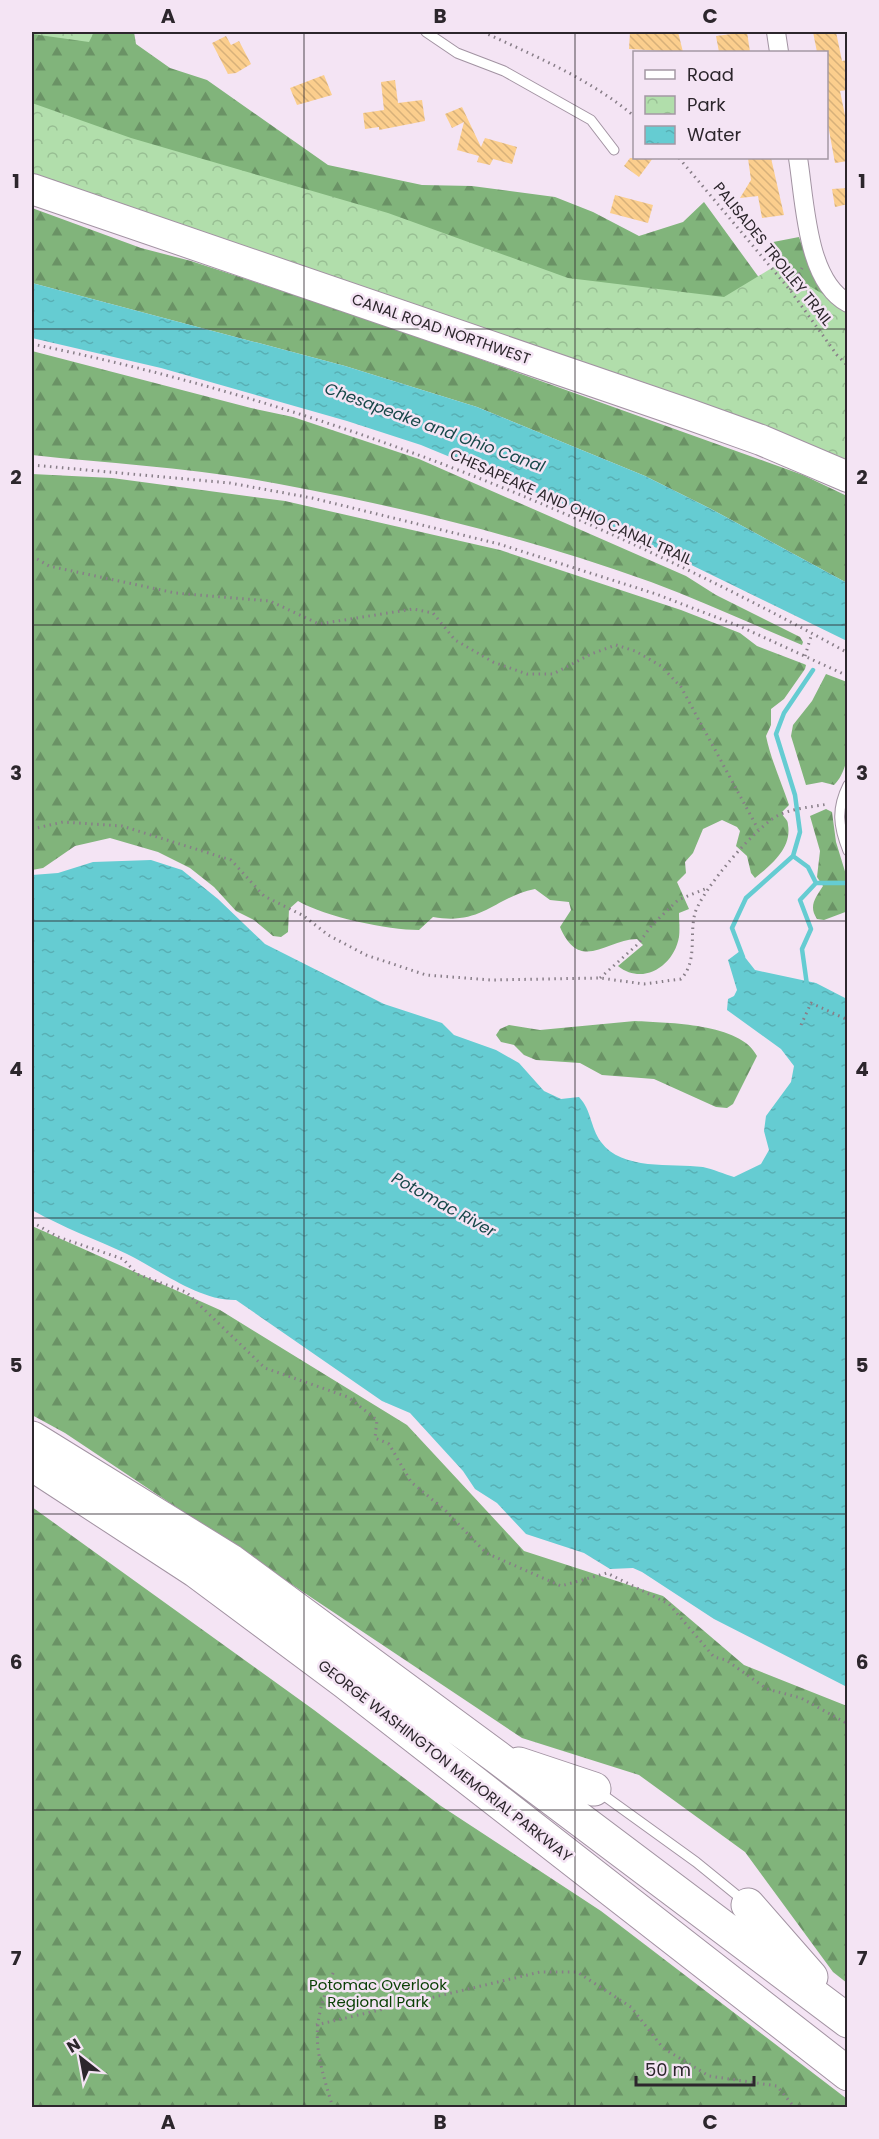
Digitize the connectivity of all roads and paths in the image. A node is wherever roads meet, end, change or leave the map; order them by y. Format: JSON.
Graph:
{"nodes":[{"id":1,"x":426,"y":32,"type":"edge"},
{"id":2,"x":483,"y":32,"type":"edge"},
{"id":3,"x":776,"y":32,"type":"edge"},
{"id":4,"x":780,"y":51,"type":"edge"},
{"id":5,"x":633,"y":115,"type":"edge"},
{"id":6,"x":614,"y":150,"type":"dead end"},
{"id":7,"x":680,"y":159,"type":"edge"},
{"id":8,"x":798,"y":159,"type":"edge"},
{"id":9,"x":32,"y":189,"type":"edge"},
{"id":10,"x":848,"y":303,"type":"edge"},
{"id":11,"x":32,"y":344,"type":"edge"},
{"id":12,"x":848,"y":366,"type":"edge"},
{"id":13,"x":32,"y":465,"type":"edge"},
{"id":14,"x":848,"y":477,"type":"edge"},
{"id":15,"x":32,"y":556,"type":"edge"},
{"id":16,"x":812,"y":633,"type":"junction"},
{"id":17,"x":848,"y":652,"type":"edge"},
{"id":18,"x":805,"y":656,"type":"junction"},
{"id":19,"x":848,"y":676,"type":"edge"},
{"id":20,"x":848,"y":785,"type":"edge"},
{"id":21,"x":839,"y":802,"type":"junction"},
{"id":22,"x":32,"y":829,"type":"edge"},
{"id":23,"x":758,"y":830,"type":"junction"},
{"id":24,"x":848,"y":851,"type":"edge"},
{"id":25,"x":707,"y":888,"type":"junction"},
{"id":26,"x":600,"y":978,"type":"junction"},
{"id":27,"x":848,"y":1020,"type":"edge"},
{"id":28,"x":801,"y":1025,"type":"dead end"},
{"id":29,"x":32,"y":1222,"type":"edge"},
{"id":30,"x":32,"y":1438,"type":"edge"},
{"id":31,"x":32,"y":1464,"type":"edge"},
{"id":32,"x":848,"y":1724,"type":"edge"},
{"id":33,"x":497,"y":1757,"type":"junction"},
{"id":34,"x":594,"y":1789,"type":"joint"},
{"id":35,"x":748,"y":1905,"type":"joint"},
{"id":36,"x":334,"y":1971,"type":"dead end"},
{"id":37,"x":843,"y":2018,"type":"edge"},
{"id":38,"x":316,"y":2025,"type":"junction"},
{"id":39,"x":848,"y":2074,"type":"edge"},
{"id":40,"x":333,"y":2108,"type":"edge"},
{"id":41,"x":795,"y":2108,"type":"edge"}],
"edges":[{"from":1,"to":6,"type":"lane"},
{"from":2,"to":5,"type":"path"},
{"from":3,"to":4,"type":"street"},
{"from":7,"to":12,"type":"path","name":"PALISADES TROLLEY TRAIL"},
{"from":8,"to":10,"type":"street"},
{"from":9,"to":14,"type":"highway","name":"CANAL ROAD NORTHWEST"},
{"from":11,"to":16,"type":"path","name":"CHESAPEAKE AND OHIO CANAL TRAIL"},
{"from":13,"to":18,"type":"path"},
{"from":15,"to":23,"type":"path"},
{"from":16,"to":17,"type":"path","name":"CHESAPEAKE AND OHIO CANAL TRAIL"},
{"from":16,"to":18,"type":"path"},
{"from":18,"to":19,"type":"path"},
{"from":20,"to":21,"type":"lane"},
{"from":21,"to":23,"type":"path"},
{"from":21,"to":24,"type":"lane"},
{"from":22,"to":26,"type":"path"},
{"from":23,"to":25,"type":"path"},
{"from":25,"to":26,"type":"path"},
{"from":25,"to":26,"type":"path"},
{"from":27,"to":28,"type":"path"},
{"from":29,"to":32,"type":"path"},
{"from":30,"to":33,"type":"highway","name":"GEORGE WASHINGTON MEMORIAL PARKWAY"},
{"from":31,"to":39,"type":"highway","name":"GEORGE WASHINGTON MEMORIAL PARKWAY"},
{"from":33,"to":34,"type":"highway"},
{"from":33,"to":37,"type":"highway","name":"GEORGE WASHINGTON MEMORIAL PARKWAY"},
{"from":34,"to":35,"type":"lane"},
{"from":35,"to":37,"type":"highway"},
{"from":36,"to":38,"type":"path"},
{"from":38,"to":40,"type":"path"},
{"from":38,"to":41,"type":"path"}]}
